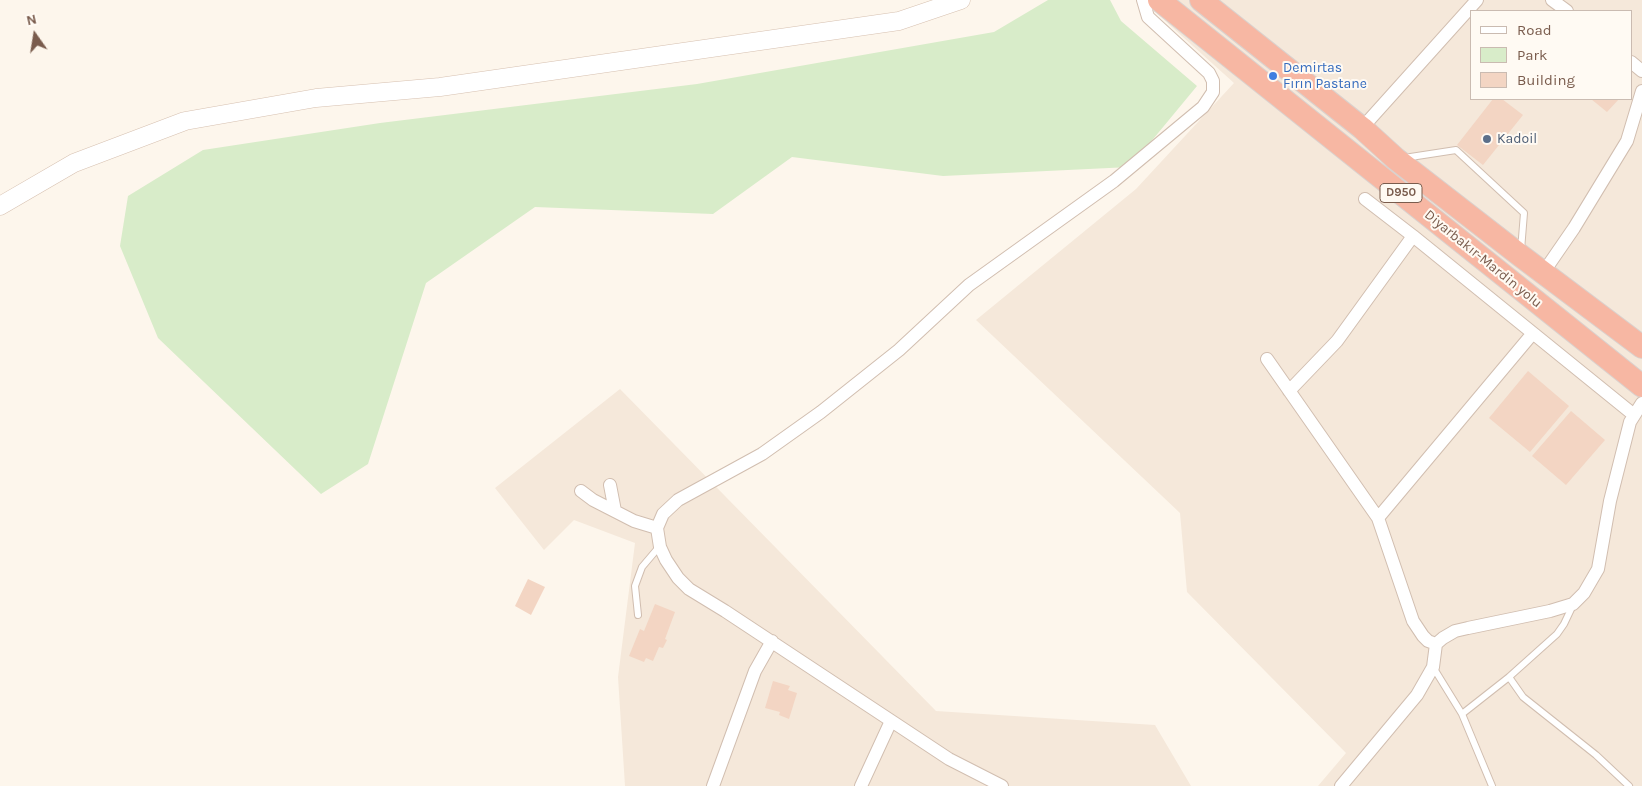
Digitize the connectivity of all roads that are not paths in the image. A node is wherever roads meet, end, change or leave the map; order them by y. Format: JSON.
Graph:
{"nodes":[{"id":1,"x":961,"y":0,"type":"edge"},
{"id":2,"x":1143,"y":0,"type":"edge"},
{"id":3,"x":1159,"y":0,"type":"edge"},
{"id":4,"x":1201,"y":0,"type":"edge"},
{"id":5,"x":1477,"y":0,"type":"edge"},
{"id":6,"x":1552,"y":0,"type":"edge"},
{"id":7,"x":1565,"y":10,"type":"edge"},
{"id":8,"x":1632,"y":63,"type":"edge"},
{"id":9,"x":1642,"y":71,"type":"edge"},
{"id":10,"x":1642,"y":91,"type":"edge"},
{"id":11,"x":1362,"y":128,"type":"junction"},
{"id":12,"x":1396,"y":159,"type":"junction"},
{"id":13,"x":1365,"y":199,"type":"dead end"},
{"id":14,"x":0,"y":206,"type":"edge"},
{"id":15,"x":1413,"y":236,"type":"junction"},
{"id":16,"x":1520,"y":256,"type":"junction"},
{"id":17,"x":1543,"y":273,"type":"junction"},
{"id":18,"x":1533,"y":333,"type":"junction"},
{"id":19,"x":1642,"y":346,"type":"edge"},
{"id":20,"x":1267,"y":359,"type":"dead end"},
{"id":21,"x":1642,"y":386,"type":"edge"},
{"id":22,"x":1289,"y":391,"type":"junction"},
{"id":23,"x":1642,"y":403,"type":"edge"},
{"id":24,"x":1634,"y":415,"type":"junction"},
{"id":25,"x":610,"y":485,"type":"dead end"},
{"id":26,"x":581,"y":491,"type":"dead end"},
{"id":27,"x":615,"y":511,"type":"junction"},
{"id":28,"x":1378,"y":518,"type":"junction"},
{"id":29,"x":657,"y":528,"type":"junction"},
{"id":30,"x":660,"y":547,"type":"junction"},
{"id":31,"x":1573,"y":604,"type":"junction"},
{"id":32,"x":638,"y":615,"type":"dead end"},
{"id":33,"x":772,"y":641,"type":"junction"},
{"id":34,"x":1436,"y":644,"type":"junction"},
{"id":35,"x":1433,"y":667,"type":"junction"},
{"id":36,"x":1509,"y":677,"type":"junction"},
{"id":37,"x":1462,"y":714,"type":"junction"},
{"id":38,"x":891,"y":721,"type":"junction"},
{"id":39,"x":713,"y":786,"type":"edge"},
{"id":40,"x":861,"y":786,"type":"edge"},
{"id":41,"x":1002,"y":786,"type":"edge"},
{"id":42,"x":1341,"y":786,"type":"edge"},
{"id":43,"x":1492,"y":786,"type":"edge"},
{"id":44,"x":1629,"y":786,"type":"edge"}],
"edges":[{"from":1,"to":14,"type":"street"},
{"from":2,"to":29,"type":"street"},
{"from":3,"to":21,"type":"highway","name":"Diyarbakır-Mardin yolu","number":"D950"},
{"from":4,"to":11,"type":"highway"},
{"from":5,"to":11,"type":"street"},
{"from":6,"to":7,"type":"street"},
{"from":8,"to":9,"type":"street"},
{"from":10,"to":17,"type":"street"},
{"from":11,"to":12,"type":"highway"},
{"from":12,"to":16,"type":"highway"},
{"from":12,"to":16,"type":"lane"},
{"from":13,"to":15,"type":"street"},
{"from":15,"to":18,"type":"street"},
{"from":15,"to":22,"type":"street"},
{"from":16,"to":17,"type":"highway"},
{"from":17,"to":19,"type":"highway"},
{"from":18,"to":24,"type":"street"},
{"from":18,"to":28,"type":"street"},
{"from":20,"to":22,"type":"street"},
{"from":22,"to":28,"type":"street"},
{"from":23,"to":24,"type":"street"},
{"from":24,"to":31,"type":"street"},
{"from":25,"to":27,"type":"street"},
{"from":26,"to":27,"type":"street"},
{"from":27,"to":29,"type":"street"},
{"from":28,"to":34,"type":"street"},
{"from":29,"to":30,"type":"street"},
{"from":30,"to":32,"type":"lane"},
{"from":30,"to":33,"type":"street"},
{"from":31,"to":34,"type":"street"},
{"from":31,"to":36,"type":"lane"},
{"from":33,"to":38,"type":"street"},
{"from":33,"to":39,"type":"street"},
{"from":34,"to":35,"type":"street"},
{"from":35,"to":37,"type":"lane"},
{"from":35,"to":42,"type":"street"},
{"from":36,"to":37,"type":"lane"},
{"from":36,"to":44,"type":"lane"},
{"from":37,"to":43,"type":"lane"},
{"from":38,"to":40,"type":"street"},
{"from":38,"to":41,"type":"street"}]}
